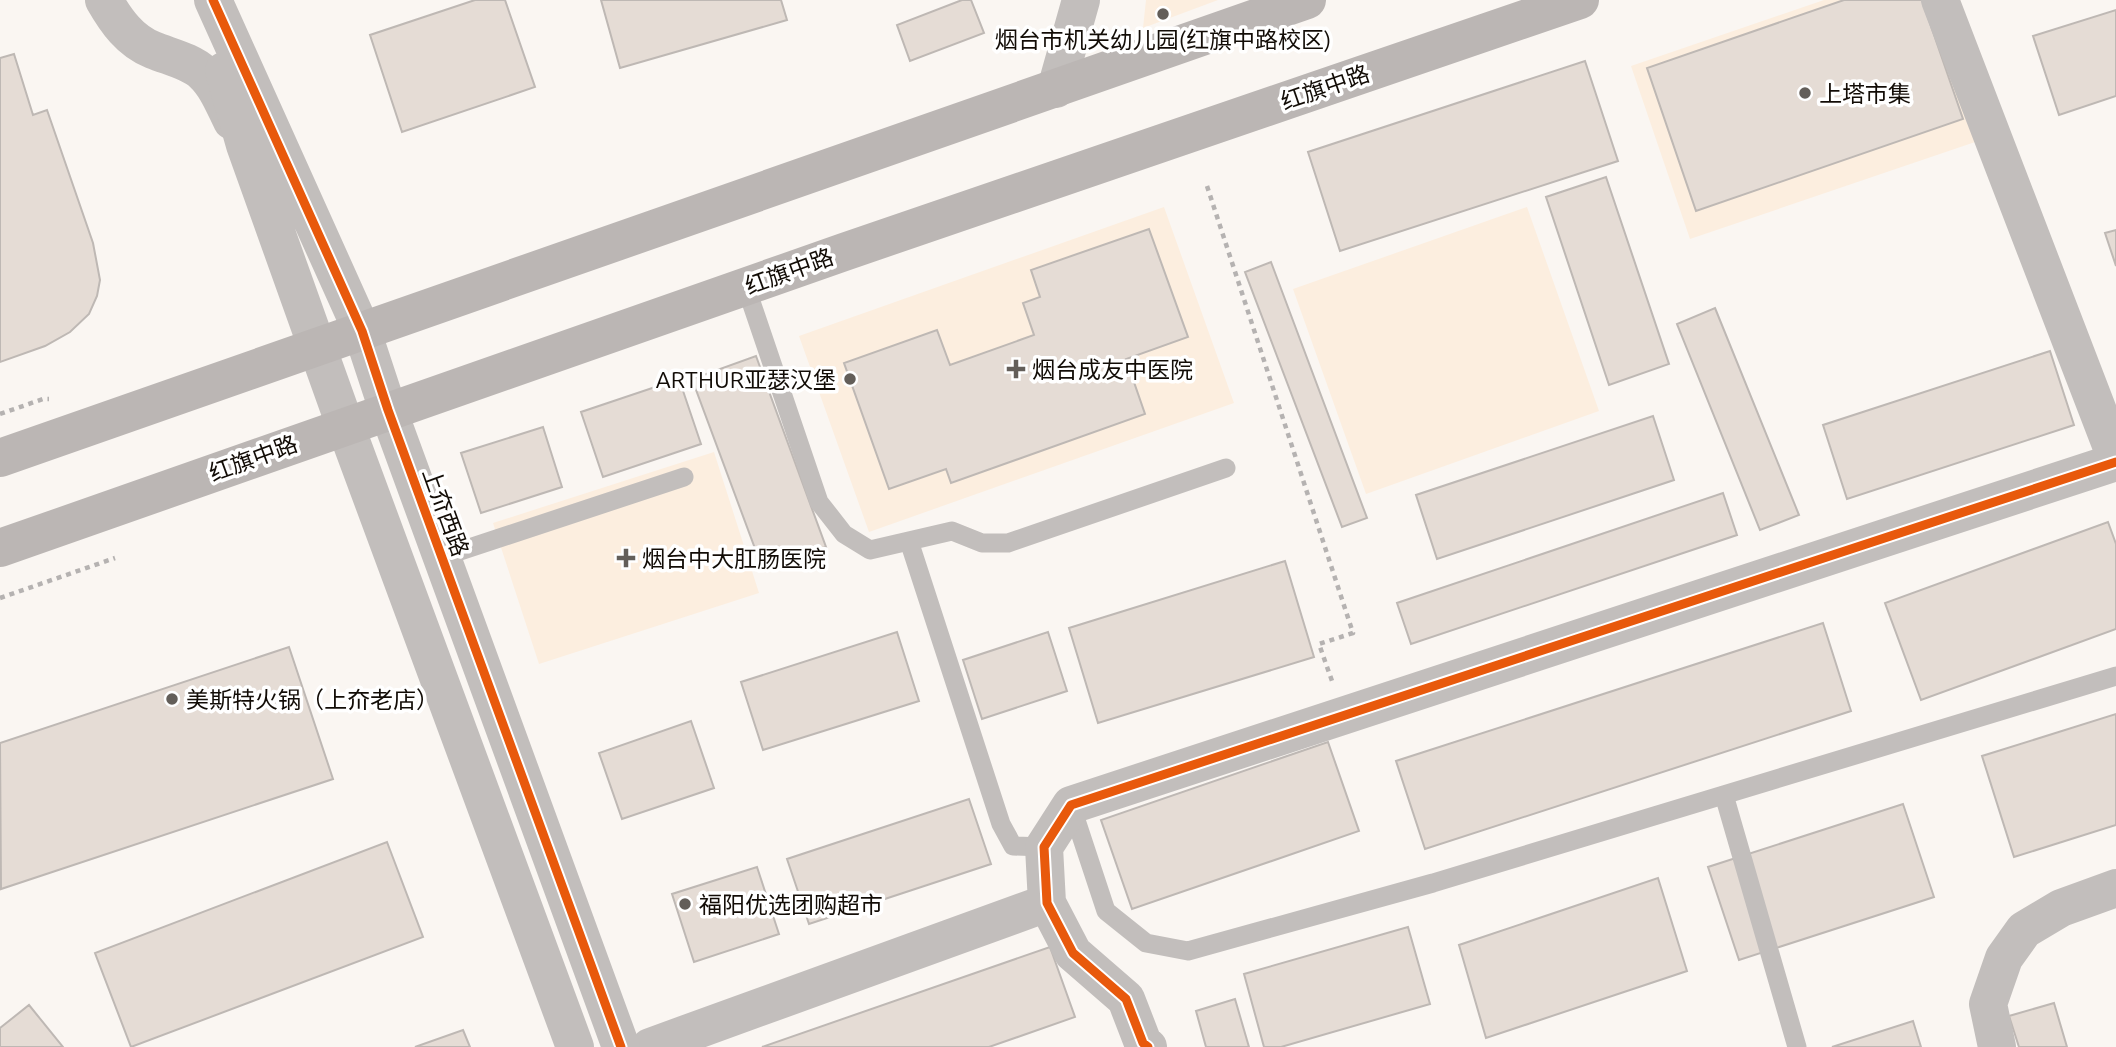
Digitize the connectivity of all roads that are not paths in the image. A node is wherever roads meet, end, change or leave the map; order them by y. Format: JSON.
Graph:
{"nodes":[{"id":1,"x":104,"y":0,"type":"edge"},
{"id":2,"x":204,"y":0,"type":"edge"},
{"id":3,"x":213,"y":0,"type":"edge"},
{"id":4,"x":1081,"y":0,"type":"edge"},
{"id":5,"x":1307,"y":0,"type":"edge"},
{"id":6,"x":1580,"y":0,"type":"edge"},
{"id":7,"x":1940,"y":0,"type":"edge"},
{"id":8,"x":1056,"y":89,"type":"junction"},
{"id":9,"x":260,"y":140,"type":"junction"},
{"id":10,"x":746,"y":287,"type":"junction"},
{"id":11,"x":362,"y":331,"type":"junction"},
{"id":12,"x":317,"y":346,"type":"junction"},
{"id":13,"x":388,"y":410,"type":"junction"},
{"id":14,"x":345,"y":425,"type":"junction"},
{"id":15,"x":0,"y":458,"type":"edge"},
{"id":16,"x":2116,"y":460,"type":"edge"},
{"id":17,"x":1226,"y":468,"type":"dead end"},
{"id":18,"x":684,"y":477,"type":"dead end"},
{"id":19,"x":909,"y":541,"type":"junction"},
{"id":20,"x":0,"y":548,"type":"edge"},
{"id":21,"x":442,"y":557,"type":"junction"},
{"id":22,"x":2116,"y":676,"type":"edge"},
{"id":23,"x":1724,"y":795,"type":"junction"},
{"id":24,"x":1071,"y":805,"type":"junction"},
{"id":25,"x":1044,"y":847,"type":"junction"},
{"id":26,"x":2116,"y":888,"type":"edge"},
{"id":27,"x":1047,"y":903,"type":"junction"},
{"id":28,"x":1143,"y":1046,"type":"edge"},
{"id":29,"x":575,"y":1047,"type":"edge"},
{"id":30,"x":621,"y":1047,"type":"edge"},
{"id":31,"x":650,"y":1047,"type":"edge"},
{"id":32,"x":1797,"y":1047,"type":"edge"},
{"id":33,"x":1997,"y":1047,"type":"edge"}],
"edges":[{"from":1,"to":9,"type":"street"},
{"from":2,"to":9,"type":"street","name":"上夼西路"},
{"from":3,"to":9,"type":"street","name":"上夼西路"},
{"from":4,"to":8,"type":"street"},
{"from":5,"to":8,"type":"main road"},
{"from":6,"to":10,"type":"main road","name":"红旗中路"},
{"from":7,"to":16,"type":"street"},
{"from":8,"to":11,"type":"main road"},
{"from":9,"to":11,"type":"street","name":"上夼西路"},
{"from":9,"to":12,"type":"street","name":"上夼西路"},
{"from":10,"to":13,"type":"main road","name":"红旗中路"},
{"from":10,"to":19,"type":"lane"},
{"from":11,"to":12,"type":"main road"},
{"from":11,"to":13,"type":"street","name":"上夼西路"},
{"from":12,"to":14,"type":"street","name":"上夼西路"},
{"from":12,"to":15,"type":"main road"},
{"from":13,"to":14,"type":"main road","name":"红旗中路"},
{"from":13,"to":21,"type":"street","name":"上夼西路"},
{"from":14,"to":20,"type":"main road","name":"红旗中路"},
{"from":14,"to":29,"type":"street","name":"上夼西路"},
{"from":16,"to":24,"type":"street"},
{"from":17,"to":19,"type":"lane"},
{"from":18,"to":21,"type":"lane"},
{"from":19,"to":25,"type":"lane"},
{"from":21,"to":30,"type":"street","name":"上夼西路"},
{"from":22,"to":23,"type":"lane"},
{"from":23,"to":24,"type":"lane"},
{"from":23,"to":32,"type":"lane"},
{"from":24,"to":25,"type":"street"},
{"from":25,"to":27,"type":"street"},
{"from":26,"to":33,"type":"street"},
{"from":27,"to":28,"type":"street"},
{"from":27,"to":31,"type":"street"}]}
